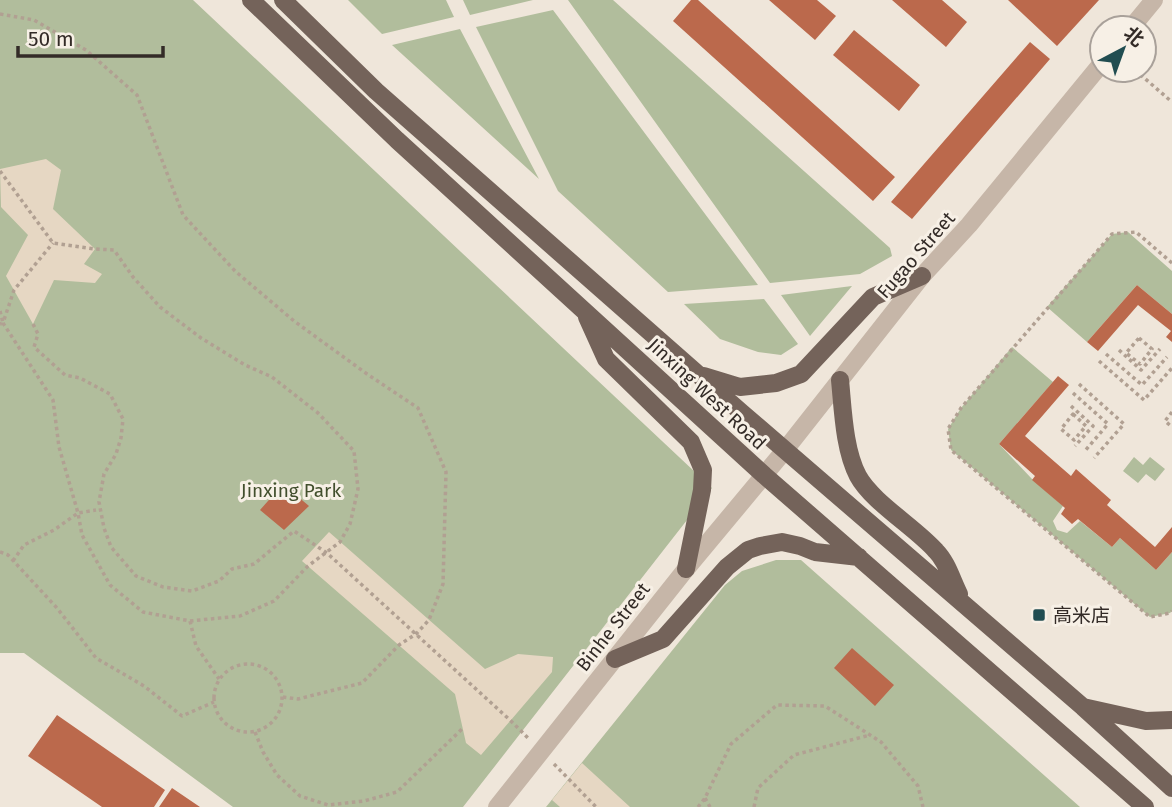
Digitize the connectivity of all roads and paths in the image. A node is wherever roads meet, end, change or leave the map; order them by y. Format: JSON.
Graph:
{"nodes":[{"id":1,"x":251,"y":0,"type":"edge"},
{"id":2,"x":283,"y":0,"type":"edge"},
{"id":3,"x":1154,"y":0,"type":"edge"},
{"id":4,"x":0,"y":14,"type":"edge"},
{"id":5,"x":1142,"y":14,"type":"edge"},
{"id":6,"x":1088,"y":80,"type":"edge"},
{"id":7,"x":1151,"y":84,"type":"edge"},
{"id":8,"x":1172,"y":102,"type":"edge"},
{"id":9,"x":0,"y":171,"type":"edge"},
{"id":10,"x":53,"y":243,"type":"junction"},
{"id":11,"x":1172,"y":262,"type":"edge"},
{"id":12,"x":922,"y":276,"type":"junction"},
{"id":13,"x":584,"y":311,"type":"junction"},
{"id":14,"x":0,"y":312,"type":"edge"},
{"id":15,"x":1,"y":323,"type":"edge"},
{"id":16,"x":33,"y":324,"type":"dead end"},
{"id":17,"x":1139,"y":338,"type":"joint"},
{"id":18,"x":1160,"y":349,"type":"dead end"},
{"id":19,"x":1119,"y":350,"type":"dead end"},
{"id":20,"x":1107,"y":354,"type":"dead end"},
{"id":21,"x":1167,"y":358,"type":"dead end"},
{"id":22,"x":1099,"y":361,"type":"dead end"},
{"id":23,"x":1172,"y":368,"type":"edge"},
{"id":24,"x":698,"y":374,"type":"junction"},
{"id":25,"x":840,"y":380,"type":"junction"},
{"id":26,"x":1079,"y":384,"type":"dead end"},
{"id":27,"x":1073,"y":393,"type":"dead end"},
{"id":28,"x":1071,"y":406,"type":"dead end"},
{"id":29,"x":1172,"y":412,"type":"edge"},
{"id":30,"x":1073,"y":414,"type":"joint"},
{"id":31,"x":1172,"y":427,"type":"edge"},
{"id":32,"x":1075,"y":446,"type":"dead end"},
{"id":33,"x":785,"y":450,"type":"junction"},
{"id":34,"x":1084,"y":452,"type":"dead end"},
{"id":35,"x":1094,"y":458,"type":"dead end"},
{"id":36,"x":764,"y":475,"type":"junction"},
{"id":37,"x":96,"y":510,"type":"dead end"},
{"id":38,"x":78,"y":513,"type":"junction"},
{"id":39,"x":0,"y":552,"type":"edge"},
{"id":40,"x":327,"y":554,"type":"junction"},
{"id":41,"x":859,"y":557,"type":"junction"},
{"id":42,"x":13,"y":561,"type":"junction"},
{"id":43,"x":686,"y":569,"type":"junction"},
{"id":44,"x":964,"y":603,"type":"junction"},
{"id":45,"x":1172,"y":611,"type":"edge"},
{"id":46,"x":190,"y":621,"type":"junction"},
{"id":47,"x":416,"y":634,"type":"junction"},
{"id":48,"x":615,"y":659,"type":"junction"},
{"id":49,"x":219,"y":680,"type":"junction"},
{"id":50,"x":283,"y":697,"type":"junction"},
{"id":51,"x":214,"y":702,"type":"junction"},
{"id":52,"x":1083,"y":708,"type":"junction"},
{"id":53,"x":1172,"y":720,"type":"edge"},
{"id":54,"x":463,"y":728,"type":"dead end"},
{"id":55,"x":255,"y":732,"type":"junction"},
{"id":56,"x":870,"y":735,"type":"junction"},
{"id":57,"x":541,"y":751,"type":"junction"},
{"id":58,"x":1172,"y":788,"type":"edge"},
{"id":59,"x":705,"y":798,"type":"junction"},
{"id":60,"x":497,"y":807,"type":"edge"},
{"id":61,"x":596,"y":807,"type":"edge"},
{"id":62,"x":698,"y":807,"type":"edge"},
{"id":63,"x":710,"y":807,"type":"edge"},
{"id":64,"x":754,"y":807,"type":"edge"},
{"id":65,"x":923,"y":807,"type":"edge"},
{"id":66,"x":1145,"y":807,"type":"edge"}],
"edges":[{"from":1,"to":13,"type":"main road","name":"Jinxing West Road"},
{"from":2,"to":24,"type":"main road","name":"Jinxing West Road"},
{"from":3,"to":5,"type":"street"},
{"from":4,"to":47,"type":"path"},
{"from":6,"to":12,"type":"street","name":"Fugao Street"},
{"from":7,"to":8,"type":"path"},
{"from":9,"to":10,"type":"path"},
{"from":10,"to":15,"type":"path"},
{"from":10,"to":40,"type":"path"},
{"from":11,"to":45,"type":"path"},
{"from":12,"to":24,"type":"main road"},
{"from":12,"to":25,"type":"street","name":"Fugao Street"},
{"from":13,"to":36,"type":"main road","name":"Jinxing West Road"},
{"from":13,"to":43,"type":"main road"},
{"from":14,"to":15,"type":"path"},
{"from":15,"to":38,"type":"path"},
{"from":16,"to":40,"type":"path"},
{"from":17,"to":17,"type":"path"},
{"from":18,"to":19,"type":"path"},
{"from":20,"to":21,"type":"path"},
{"from":22,"to":23,"type":"path"},
{"from":24,"to":33,"type":"main road","name":"Jinxing West Road"},
{"from":25,"to":33,"type":"street","name":"Fugao Street"},
{"from":25,"to":44,"type":"main road"},
{"from":26,"to":35,"type":"path"},
{"from":27,"to":34,"type":"path"},
{"from":28,"to":32,"type":"path"},
{"from":29,"to":31,"type":"path"},
{"from":30,"to":30,"type":"path"},
{"from":33,"to":36,"type":"street","name":"Fugao Street"},
{"from":33,"to":44,"type":"main road","name":"Jinxing West Road"},
{"from":36,"to":41,"type":"main road","name":"Jinxing West Road"},
{"from":36,"to":43,"type":"street","name":"Binhe Street"},
{"from":37,"to":38,"type":"path"},
{"from":38,"to":42,"type":"path"},
{"from":38,"to":46,"type":"path"},
{"from":39,"to":42,"type":"path"},
{"from":40,"to":46,"type":"path"},
{"from":40,"to":47,"type":"path"},
{"from":41,"to":48,"type":"main road"},
{"from":41,"to":66,"type":"main road","name":"Jinxing West Road"},
{"from":42,"to":51,"type":"path"},
{"from":43,"to":48,"type":"street","name":"Binhe Street"},
{"from":44,"to":52,"type":"main road","name":"Jinxing West Road"},
{"from":46,"to":49,"type":"path"},
{"from":47,"to":50,"type":"path"},
{"from":47,"to":57,"type":"path"},
{"from":48,"to":57,"type":"street","name":"Binhe Street"},
{"from":49,"to":50,"type":"path"},
{"from":49,"to":51,"type":"path"},
{"from":50,"to":55,"type":"path"},
{"from":51,"to":55,"type":"path"},
{"from":52,"to":53,"type":"main road"},
{"from":52,"to":58,"type":"main road","name":"Jinxing West Road"},
{"from":54,"to":55,"type":"path"},
{"from":56,"to":59,"type":"path"},
{"from":56,"to":64,"type":"path"},
{"from":56,"to":65,"type":"path"},
{"from":57,"to":60,"type":"street","name":"Binhe Street"},
{"from":57,"to":61,"type":"path"},
{"from":59,"to":62,"type":"path"},
{"from":59,"to":63,"type":"path"}]}
